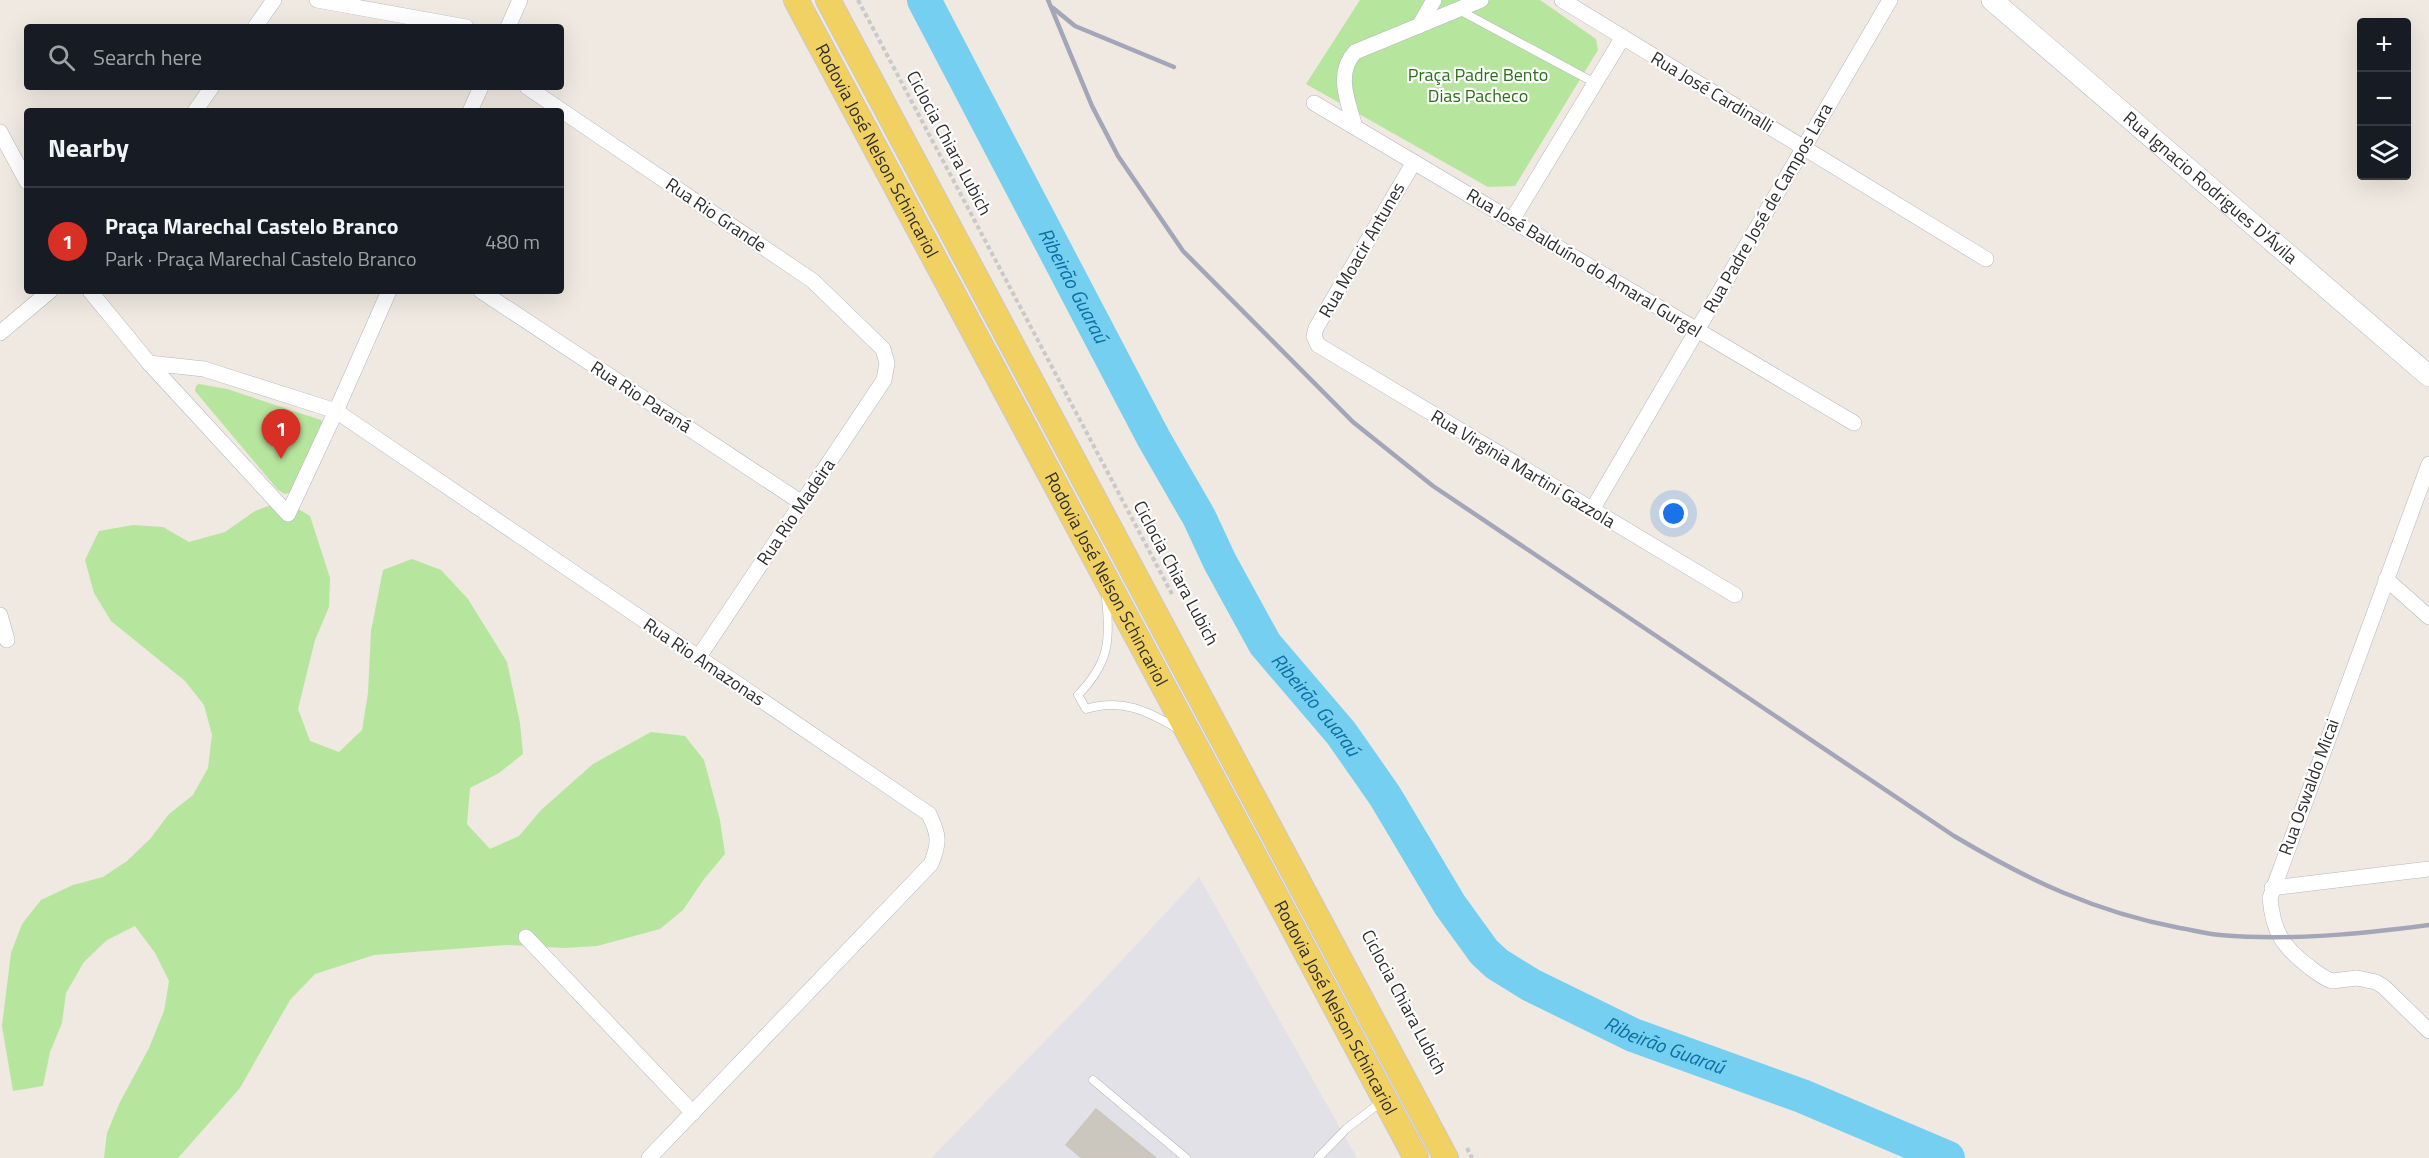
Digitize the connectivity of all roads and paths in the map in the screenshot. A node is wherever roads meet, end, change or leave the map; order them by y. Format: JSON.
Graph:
{"nodes":[{"id":1,"x":274,"y":0,"type":"edge"},
{"id":2,"x":316,"y":0,"type":"edge"},
{"id":3,"x":520,"y":0,"type":"edge"},
{"id":4,"x":796,"y":0,"type":"edge"},
{"id":5,"x":828,"y":0,"type":"edge"},
{"id":6,"x":858,"y":0,"type":"edge"},
{"id":7,"x":1434,"y":0,"type":"edge"},
{"id":8,"x":1481,"y":0,"type":"edge"},
{"id":9,"x":1562,"y":0,"type":"edge"},
{"id":10,"x":1890,"y":0,"type":"edge"},
{"id":11,"x":1992,"y":0,"type":"edge"},
{"id":12,"x":1458,"y":10,"type":"junction"},
{"id":13,"x":257,"y":24,"type":"edge"},
{"id":14,"x":449,"y":24,"type":"edge"},
{"id":15,"x":509,"y":24,"type":"edge"},
{"id":16,"x":1419,"y":26,"type":"junction"},
{"id":17,"x":1623,"y":37,"type":"junction"},
{"id":18,"x":1595,"y":83,"type":"junction"},
{"id":19,"x":210,"y":90,"type":"edge"},
{"id":20,"x":480,"y":90,"type":"edge"},
{"id":21,"x":531,"y":90,"type":"edge"},
{"id":22,"x":1314,"y":103,"type":"dead end"},
{"id":23,"x":197,"y":108,"type":"edge"},
{"id":24,"x":471,"y":108,"type":"edge"},
{"id":25,"x":558,"y":108,"type":"edge"},
{"id":26,"x":564,"y":112,"type":"edge"},
{"id":27,"x":1355,"y":127,"type":"junction"},
{"id":28,"x":0,"y":132,"type":"edge"},
{"id":29,"x":1804,"y":147,"type":"junction"},
{"id":30,"x":1414,"y":162,"type":"junction"},
{"id":31,"x":24,"y":176,"type":"edge"},
{"id":32,"x":1512,"y":220,"type":"junction"},
{"id":33,"x":1986,"y":259,"type":"dead end"},
{"id":34,"x":47,"y":294,"type":"edge"},
{"id":35,"x":92,"y":294,"type":"edge"},
{"id":36,"x":388,"y":294,"type":"edge"},
{"id":37,"x":485,"y":294,"type":"edge"},
{"id":38,"x":1697,"y":330,"type":"junction"},
{"id":39,"x":0,"y":333,"type":"edge"},
{"id":40,"x":1314,"y":340,"type":"joint"},
{"id":41,"x":149,"y":363,"type":"junction"},
{"id":42,"x":887,"y":363,"type":"joint"},
{"id":43,"x":2427,"y":372,"type":"edge"},
{"id":44,"x":336,"y":411,"type":"junction"},
{"id":45,"x":1854,"y":423,"type":"dead end"},
{"id":46,"x":2429,"y":464,"type":"edge"},
{"id":47,"x":802,"y":503,"type":"junction"},
{"id":48,"x":1592,"y":510,"type":"junction"},
{"id":49,"x":1104,"y":578,"type":"junction"},
{"id":50,"x":2386,"y":579,"type":"junction"},
{"id":51,"x":1735,"y":595,"type":"dead end"},
{"id":52,"x":1175,"y":600,"type":"dead end"},
{"id":53,"x":0,"y":615,"type":"edge"},
{"id":54,"x":2429,"y":617,"type":"edge"},
{"id":55,"x":7,"y":640,"type":"dead end"},
{"id":56,"x":698,"y":658,"type":"junction"},
{"id":57,"x":1189,"y":736,"type":"junction"},
{"id":58,"x":2429,"y":869,"type":"edge"},
{"id":59,"x":2272,"y":888,"type":"junction"},
{"id":60,"x":526,"y":937,"type":"dead end"},
{"id":61,"x":2429,"y":1031,"type":"edge"},
{"id":62,"x":1093,"y":1080,"type":"dead end"},
{"id":63,"x":1384,"y":1099,"type":"junction"},
{"id":64,"x":693,"y":1113,"type":"junction"},
{"id":65,"x":1461,"y":1138,"type":"dead end"},
{"id":66,"x":650,"y":1158,"type":"edge"},
{"id":67,"x":1186,"y":1158,"type":"edge"},
{"id":68,"x":1318,"y":1158,"type":"edge"},
{"id":69,"x":1416,"y":1158,"type":"edge"},
{"id":70,"x":1446,"y":1158,"type":"edge"},
{"id":71,"x":1472,"y":1158,"type":"edge"}],
"edges":[{"from":1,"to":13,"type":"street"},
{"from":2,"to":14,"type":"street"},
{"from":3,"to":15,"type":"street"},
{"from":4,"to":49,"type":"main road","name":"Rodovia José Nelson Schincariol"},
{"from":5,"to":70,"type":"main road","name":"Rodovia José Nelson Schincariol"},
{"from":6,"to":52,"type":"path","name":"Ciclocia Chiara Lubich"},
{"from":7,"to":16,"type":"street"},
{"from":8,"to":12,"type":"street"},
{"from":9,"to":17,"type":"street","name":"Rua José Cardinalli"},
{"from":10,"to":29,"type":"street","name":"Rua Padre José de Campos Lara"},
{"from":11,"to":43,"type":"street","name":"Rua Ignacio Rodrigues D'Ávila"},
{"from":12,"to":16,"type":"street"},
{"from":12,"to":18,"type":"lane"},
{"from":16,"to":27,"type":"street"},
{"from":17,"to":18,"type":"street"},
{"from":17,"to":29,"type":"street","name":"Rua José Cardinalli"},
{"from":18,"to":32,"type":"street"},
{"from":19,"to":23,"type":"street"},
{"from":20,"to":24,"type":"street"},
{"from":21,"to":25,"type":"street","name":"Rua Rio Grande"},
{"from":22,"to":27,"type":"street","name":"Rua José Balduíno do Amaral Gurgel"},
{"from":26,"to":42,"type":"street","name":"Rua Rio Grande"},
{"from":27,"to":30,"type":"street","name":"Rua José Balduíno do Amaral Gurgel"},
{"from":28,"to":31,"type":"street"},
{"from":29,"to":33,"type":"street","name":"Rua José Cardinalli"},
{"from":29,"to":38,"type":"street","name":"Rua Padre José de Campos Lara"},
{"from":30,"to":32,"type":"street","name":"Rua José Balduíno do Amaral Gurgel"},
{"from":30,"to":40,"type":"street","name":"Rua Moacir Antunes"},
{"from":32,"to":38,"type":"street","name":"Rua José Balduíno do Amaral Gurgel"},
{"from":34,"to":39,"type":"street"},
{"from":35,"to":41,"type":"street"},
{"from":36,"to":44,"type":"street"},
{"from":37,"to":47,"type":"street","name":"Rua Rio Paraná"},
{"from":38,"to":45,"type":"street","name":"Rua José Balduíno do Amaral Gurgel"},
{"from":38,"to":48,"type":"street","name":"Rua Padre José de Campos Lara"},
{"from":40,"to":48,"type":"street","name":"Rua Virginia Martini Gazzola"},
{"from":41,"to":44,"type":"street","name":"Rua Rio Amazonas"},
{"from":41,"to":44,"type":"street"},
{"from":42,"to":47,"type":"street","name":"Rua Rio Madeira"},
{"from":44,"to":56,"type":"street","name":"Rua Rio Amazonas"},
{"from":46,"to":50,"type":"street","name":"Rua Oswaldo Micai"},
{"from":47,"to":56,"type":"street","name":"Rua Rio Madeira"},
{"from":48,"to":51,"type":"street","name":"Rua Virginia Martini Gazzola"},
{"from":49,"to":57,"type":"main road","name":"Rodovia José Nelson Schincariol"},
{"from":49,"to":57,"type":"lane"},
{"from":50,"to":54,"type":"street"},
{"from":50,"to":59,"type":"street","name":"Rua Oswaldo Micai"},
{"from":53,"to":55,"type":"street"},
{"from":56,"to":64,"type":"street","name":"Rua Rio Amazonas"},
{"from":57,"to":63,"type":"main road","name":"Rodovia José Nelson Schincariol"},
{"from":58,"to":59,"type":"street"},
{"from":59,"to":61,"type":"street","name":"Rua Oswaldo Micai"},
{"from":60,"to":64,"type":"street"},
{"from":62,"to":67,"type":"lane"},
{"from":63,"to":68,"type":"lane"},
{"from":63,"to":69,"type":"main road","name":"Rodovia José Nelson Schincariol"},
{"from":64,"to":66,"type":"street","name":"Rua Rio Amazonas"},
{"from":65,"to":71,"type":"path"}]}
